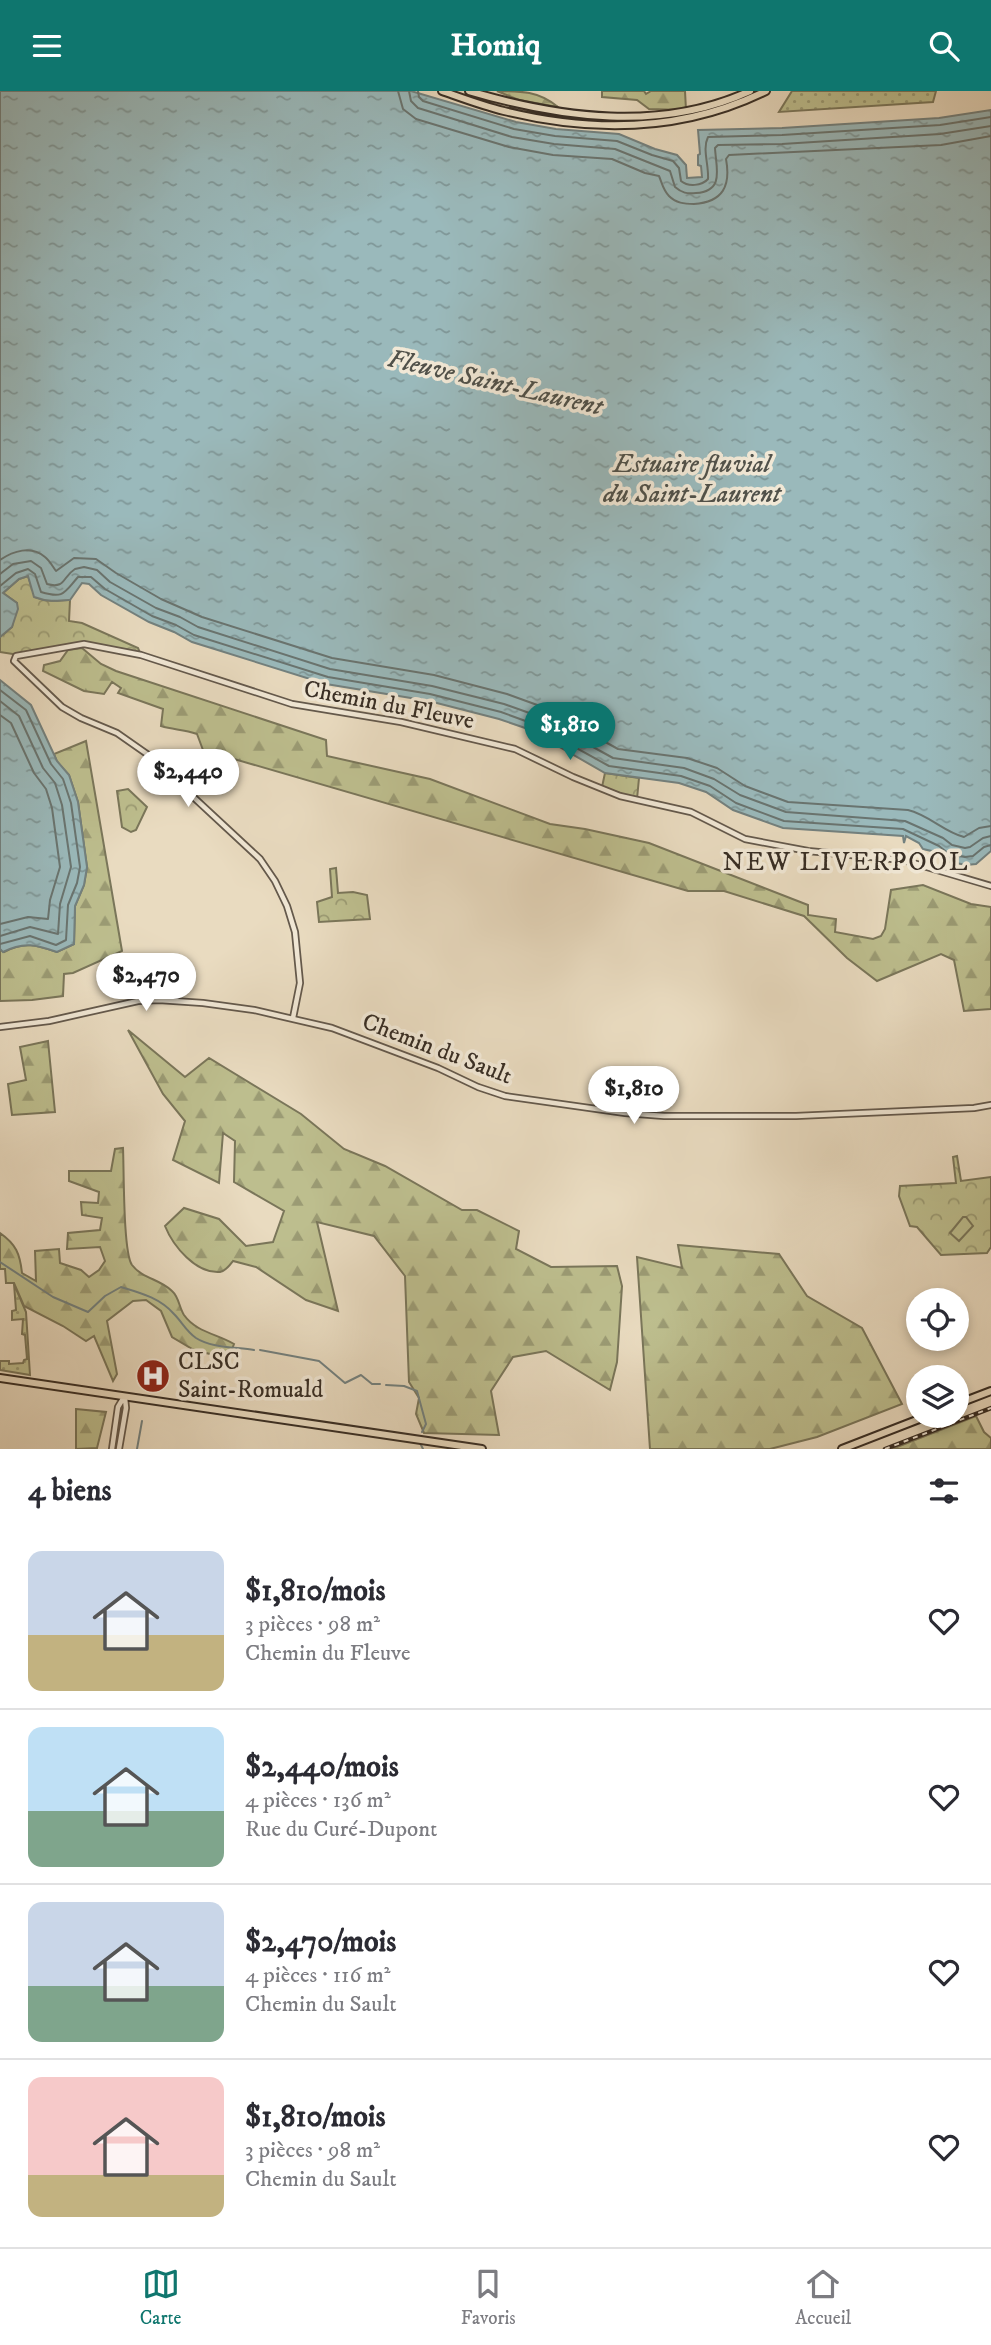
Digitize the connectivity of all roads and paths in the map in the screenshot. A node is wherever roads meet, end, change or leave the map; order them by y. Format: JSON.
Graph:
{"nodes":[{"id":1,"x":442,"y":91,"type":"edge"},
{"id":2,"x":469,"y":91,"type":"edge"},
{"id":3,"x":750,"y":91,"type":"edge"},
{"id":4,"x":766,"y":91,"type":"edge"},
{"id":5,"x":991,"y":886,"type":"edge"},
{"id":6,"x":293,"y":1018,"type":"junction"},
{"id":7,"x":0,"y":1027,"type":"edge"},
{"id":8,"x":991,"y":1105,"type":"edge"},
{"id":9,"x":0,"y":1378,"type":"edge"},
{"id":10,"x":991,"y":1391,"type":"edge"},
{"id":11,"x":124,"y":1397,"type":"junction"},
{"id":12,"x":969,"y":1399,"type":"edge"},
{"id":13,"x":906,"y":1424,"type":"edge"},
{"id":14,"x":111,"y":1449,"type":"edge"},
{"id":15,"x":119,"y":1449,"type":"edge"},
{"id":16,"x":482,"y":1449,"type":"edge"},
{"id":17,"x":842,"y":1449,"type":"edge"}],
"edges":[{"from":1,"to":4,"type":"main road"},
{"from":2,"to":3,"type":"main road"},
{"from":5,"to":6,"type":"street","name":"Chemin du Fleuve"},
{"from":6,"to":7,"type":"street","name":"Chemin du Sault"},
{"from":6,"to":8,"type":"street","name":"Chemin du Sault"},
{"from":9,"to":11,"type":"main road"},
{"from":10,"to":12,"type":"main road"},
{"from":11,"to":14,"type":"street"},
{"from":11,"to":15,"type":"street"},
{"from":11,"to":16,"type":"main road"},
{"from":13,"to":17,"type":"main road"}]}
